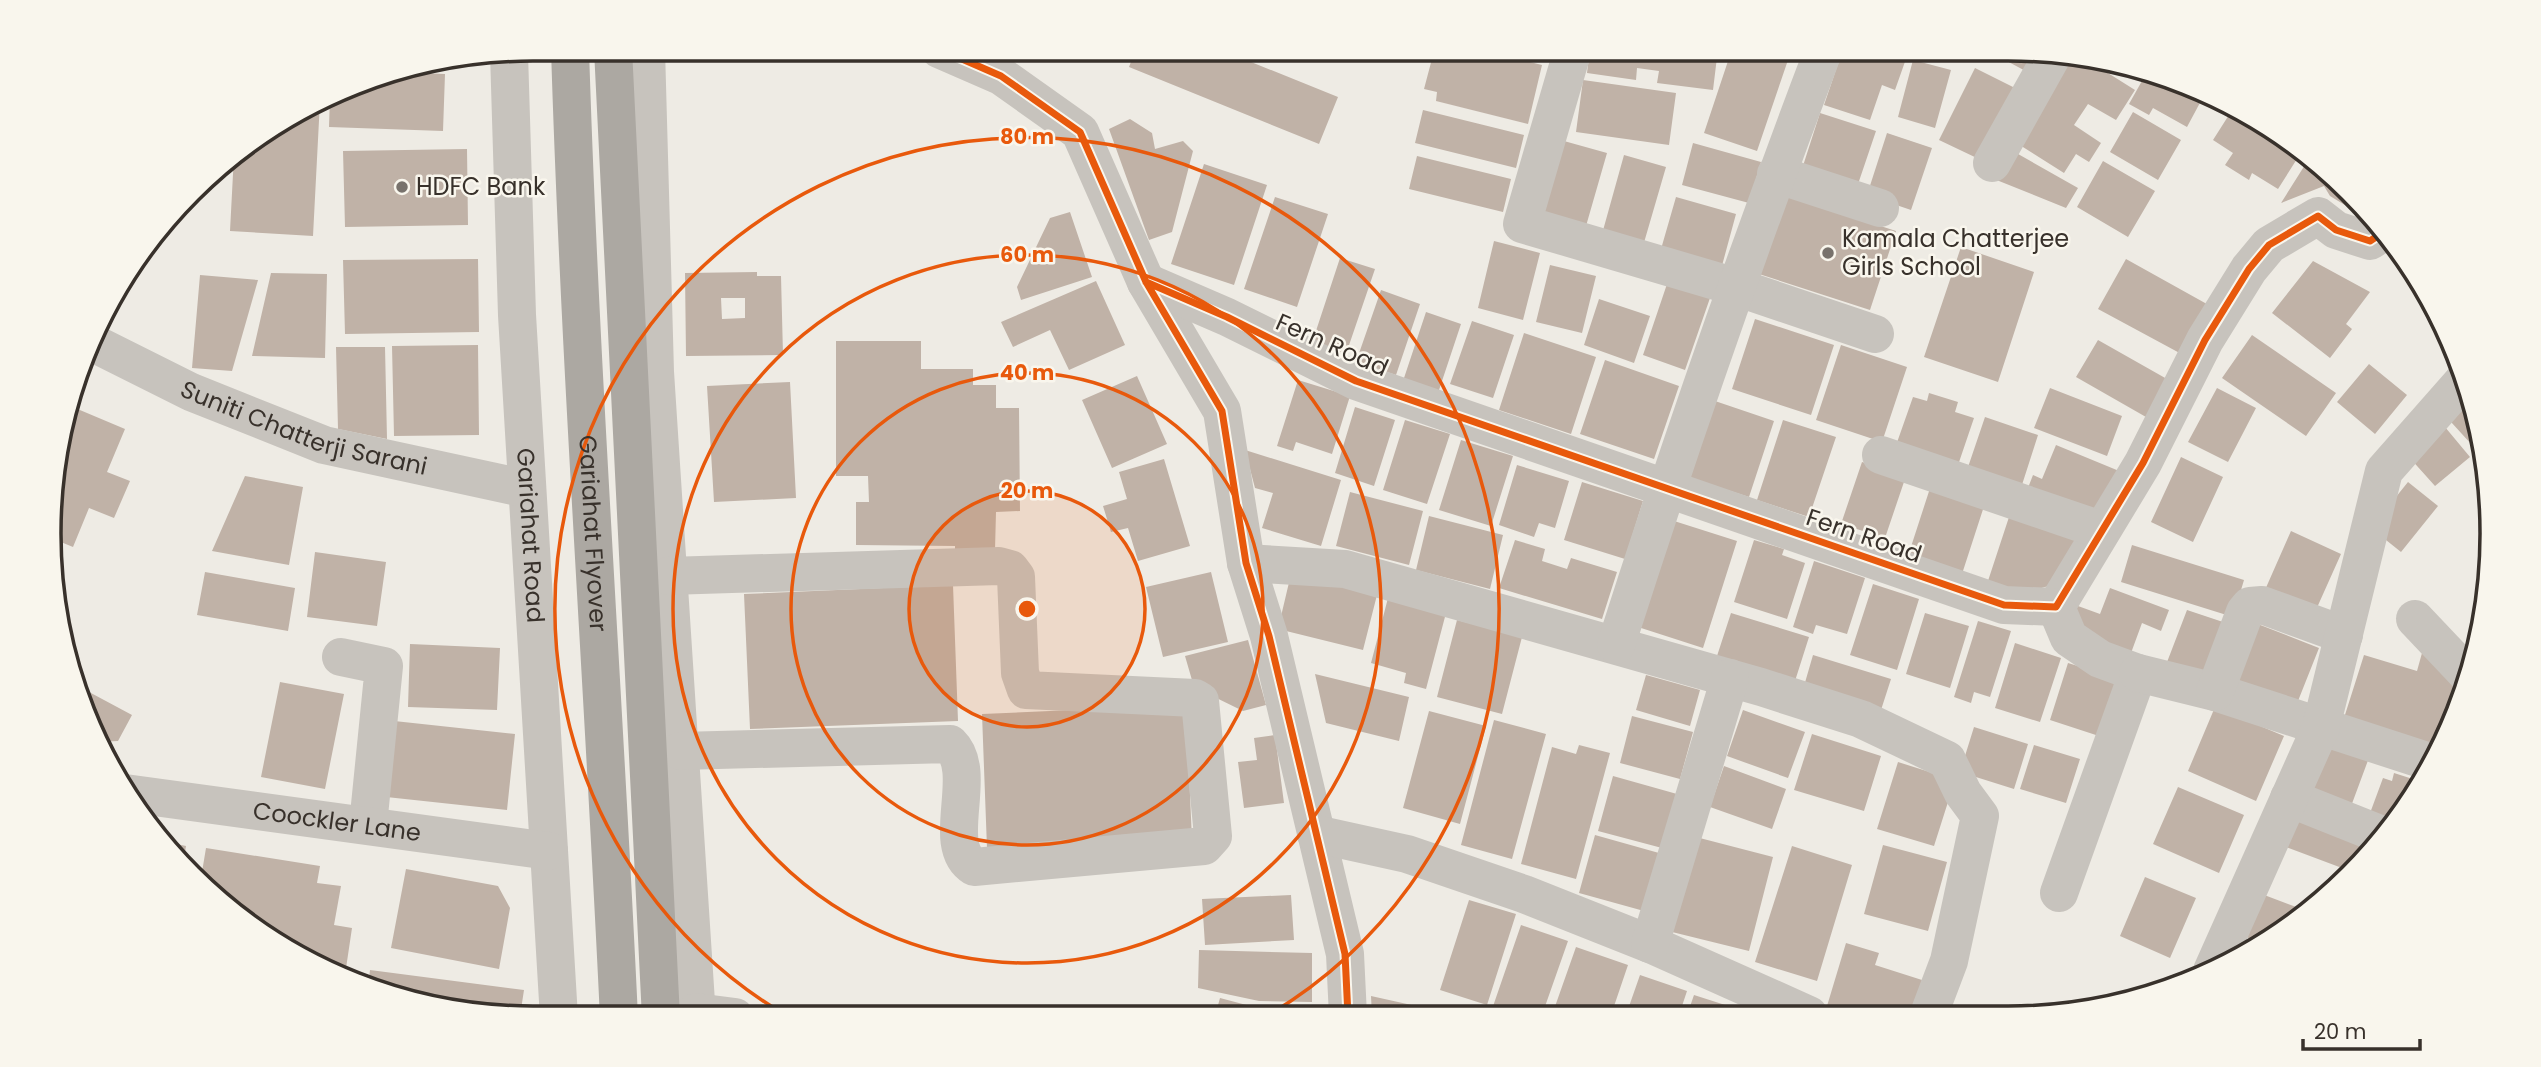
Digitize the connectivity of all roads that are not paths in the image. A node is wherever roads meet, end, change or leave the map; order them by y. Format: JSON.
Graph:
{"nodes":[{"id":1,"x":571,"y":61,"type":"edge"},
{"id":2,"x":613,"y":61,"type":"edge"},
{"id":3,"x":646,"y":61,"type":"edge"},
{"id":4,"x":967,"y":61,"type":"edge"},
{"id":5,"x":1570,"y":61,"type":"edge"},
{"id":6,"x":1819,"y":61,"type":"edge"},
{"id":7,"x":500,"y":62,"type":"edge"},
{"id":8,"x":2048,"y":63,"type":"edge"},
{"id":9,"x":1992,"y":163,"type":"dead end"},
{"id":10,"x":1776,"y":174,"type":"junction"},
{"id":11,"x":1880,"y":208,"type":"dead end"},
{"id":12,"x":2376,"y":238,"type":"edge"},
{"id":13,"x":1146,"y":282,"type":"junction"},
{"id":14,"x":1736,"y":287,"type":"junction"},
{"id":15,"x":1875,"y":334,"type":"dead end"},
{"id":16,"x":100,"y":347,"type":"edge"},
{"id":17,"x":2457,"y":388,"type":"edge"},
{"id":18,"x":1881,"y":455,"type":"dead end"},
{"id":19,"x":527,"y":489,"type":"junction"},
{"id":20,"x":1665,"y":490,"type":"junction"},
{"id":21,"x":2101,"y":530,"type":"junction"},
{"id":22,"x":1246,"y":563,"type":"junction"},
{"id":23,"x":668,"y":576,"type":"junction"},
{"id":24,"x":2056,"y":607,"type":"junction"},
{"id":25,"x":2415,"y":619,"type":"dead end"},
{"id":26,"x":2344,"y":635,"type":"junction"},
{"id":27,"x":1616,"y":645,"type":"junction"},
{"id":28,"x":341,"y":657,"type":"dead end"},
{"id":29,"x":2461,"y":667,"type":"edge"},
{"id":30,"x":2138,"y":673,"type":"junction"},
{"id":31,"x":1730,"y":678,"type":"junction"},
{"id":32,"x":2215,"y":692,"type":"junction"},
{"id":33,"x":2321,"y":727,"type":"junction"},
{"id":34,"x":680,"y":751,"type":"junction"},
{"id":35,"x":2422,"y":759,"type":"edge"},
{"id":36,"x":140,"y":795,"type":"edge"},
{"id":37,"x":2289,"y":798,"type":"junction"},
{"id":38,"x":369,"y":825,"type":"junction"},
{"id":39,"x":2374,"y":832,"type":"edge"},
{"id":40,"x":1316,"y":834,"type":"junction"},
{"id":41,"x":549,"y":851,"type":"junction"},
{"id":42,"x":2059,"y":893,"type":"dead end"},
{"id":43,"x":1650,"y":944,"type":"junction"},
{"id":44,"x":2219,"y":955,"type":"edge"},
{"id":45,"x":558,"y":1006,"type":"edge"},
{"id":46,"x":620,"y":1006,"type":"edge"},
{"id":47,"x":684,"y":1006,"type":"edge"},
{"id":48,"x":685,"y":1006,"type":"edge"},
{"id":49,"x":1348,"y":1006,"type":"edge"},
{"id":50,"x":1791,"y":1006,"type":"edge"},
{"id":51,"x":1932,"y":1006,"type":"edge"}],
"edges":[{"from":1,"to":46,"type":"main road","name":"Gariahat Flyover"},
{"from":2,"to":47,"type":"main road","name":"Gariahat Flyover"},
{"from":3,"to":23,"type":"street"},
{"from":4,"to":13,"type":"street"},
{"from":5,"to":14,"type":"street"},
{"from":6,"to":10,"type":"street"},
{"from":7,"to":19,"type":"street","name":"Gariahat Road"},
{"from":8,"to":9,"type":"street"},
{"from":10,"to":11,"type":"street"},
{"from":10,"to":14,"type":"street"},
{"from":12,"to":21,"type":"street"},
{"from":13,"to":20,"type":"street","name":"Fern Road"},
{"from":13,"to":22,"type":"street"},
{"from":14,"to":15,"type":"street"},
{"from":14,"to":20,"type":"street"},
{"from":16,"to":19,"type":"street","name":"Suniti Chatterji Sarani"},
{"from":17,"to":26,"type":"street"},
{"from":18,"to":21,"type":"street"},
{"from":19,"to":41,"type":"street","name":"Gariahat Road"},
{"from":20,"to":24,"type":"street","name":"Fern Road"},
{"from":20,"to":27,"type":"street"},
{"from":21,"to":24,"type":"street"},
{"from":22,"to":27,"type":"street"},
{"from":22,"to":40,"type":"street"},
{"from":23,"to":34,"type":"street"},
{"from":23,"to":34,"type":"street"},
{"from":24,"to":30,"type":"street"},
{"from":25,"to":29,"type":"street"},
{"from":26,"to":32,"type":"street"},
{"from":26,"to":33,"type":"street"},
{"from":27,"to":31,"type":"street"},
{"from":28,"to":38,"type":"street"},
{"from":30,"to":32,"type":"street"},
{"from":30,"to":42,"type":"street"},
{"from":31,"to":43,"type":"street"},
{"from":31,"to":51,"type":"street"},
{"from":32,"to":33,"type":"street"},
{"from":33,"to":35,"type":"street"},
{"from":33,"to":37,"type":"street"},
{"from":34,"to":48,"type":"street"},
{"from":36,"to":38,"type":"street","name":"Coockler Lane"},
{"from":37,"to":39,"type":"street"},
{"from":37,"to":44,"type":"street"},
{"from":38,"to":41,"type":"street","name":"Coockler Lane"},
{"from":40,"to":43,"type":"street"},
{"from":40,"to":49,"type":"street"},
{"from":41,"to":45,"type":"street","name":"Gariahat Road"},
{"from":43,"to":50,"type":"street"}]}
